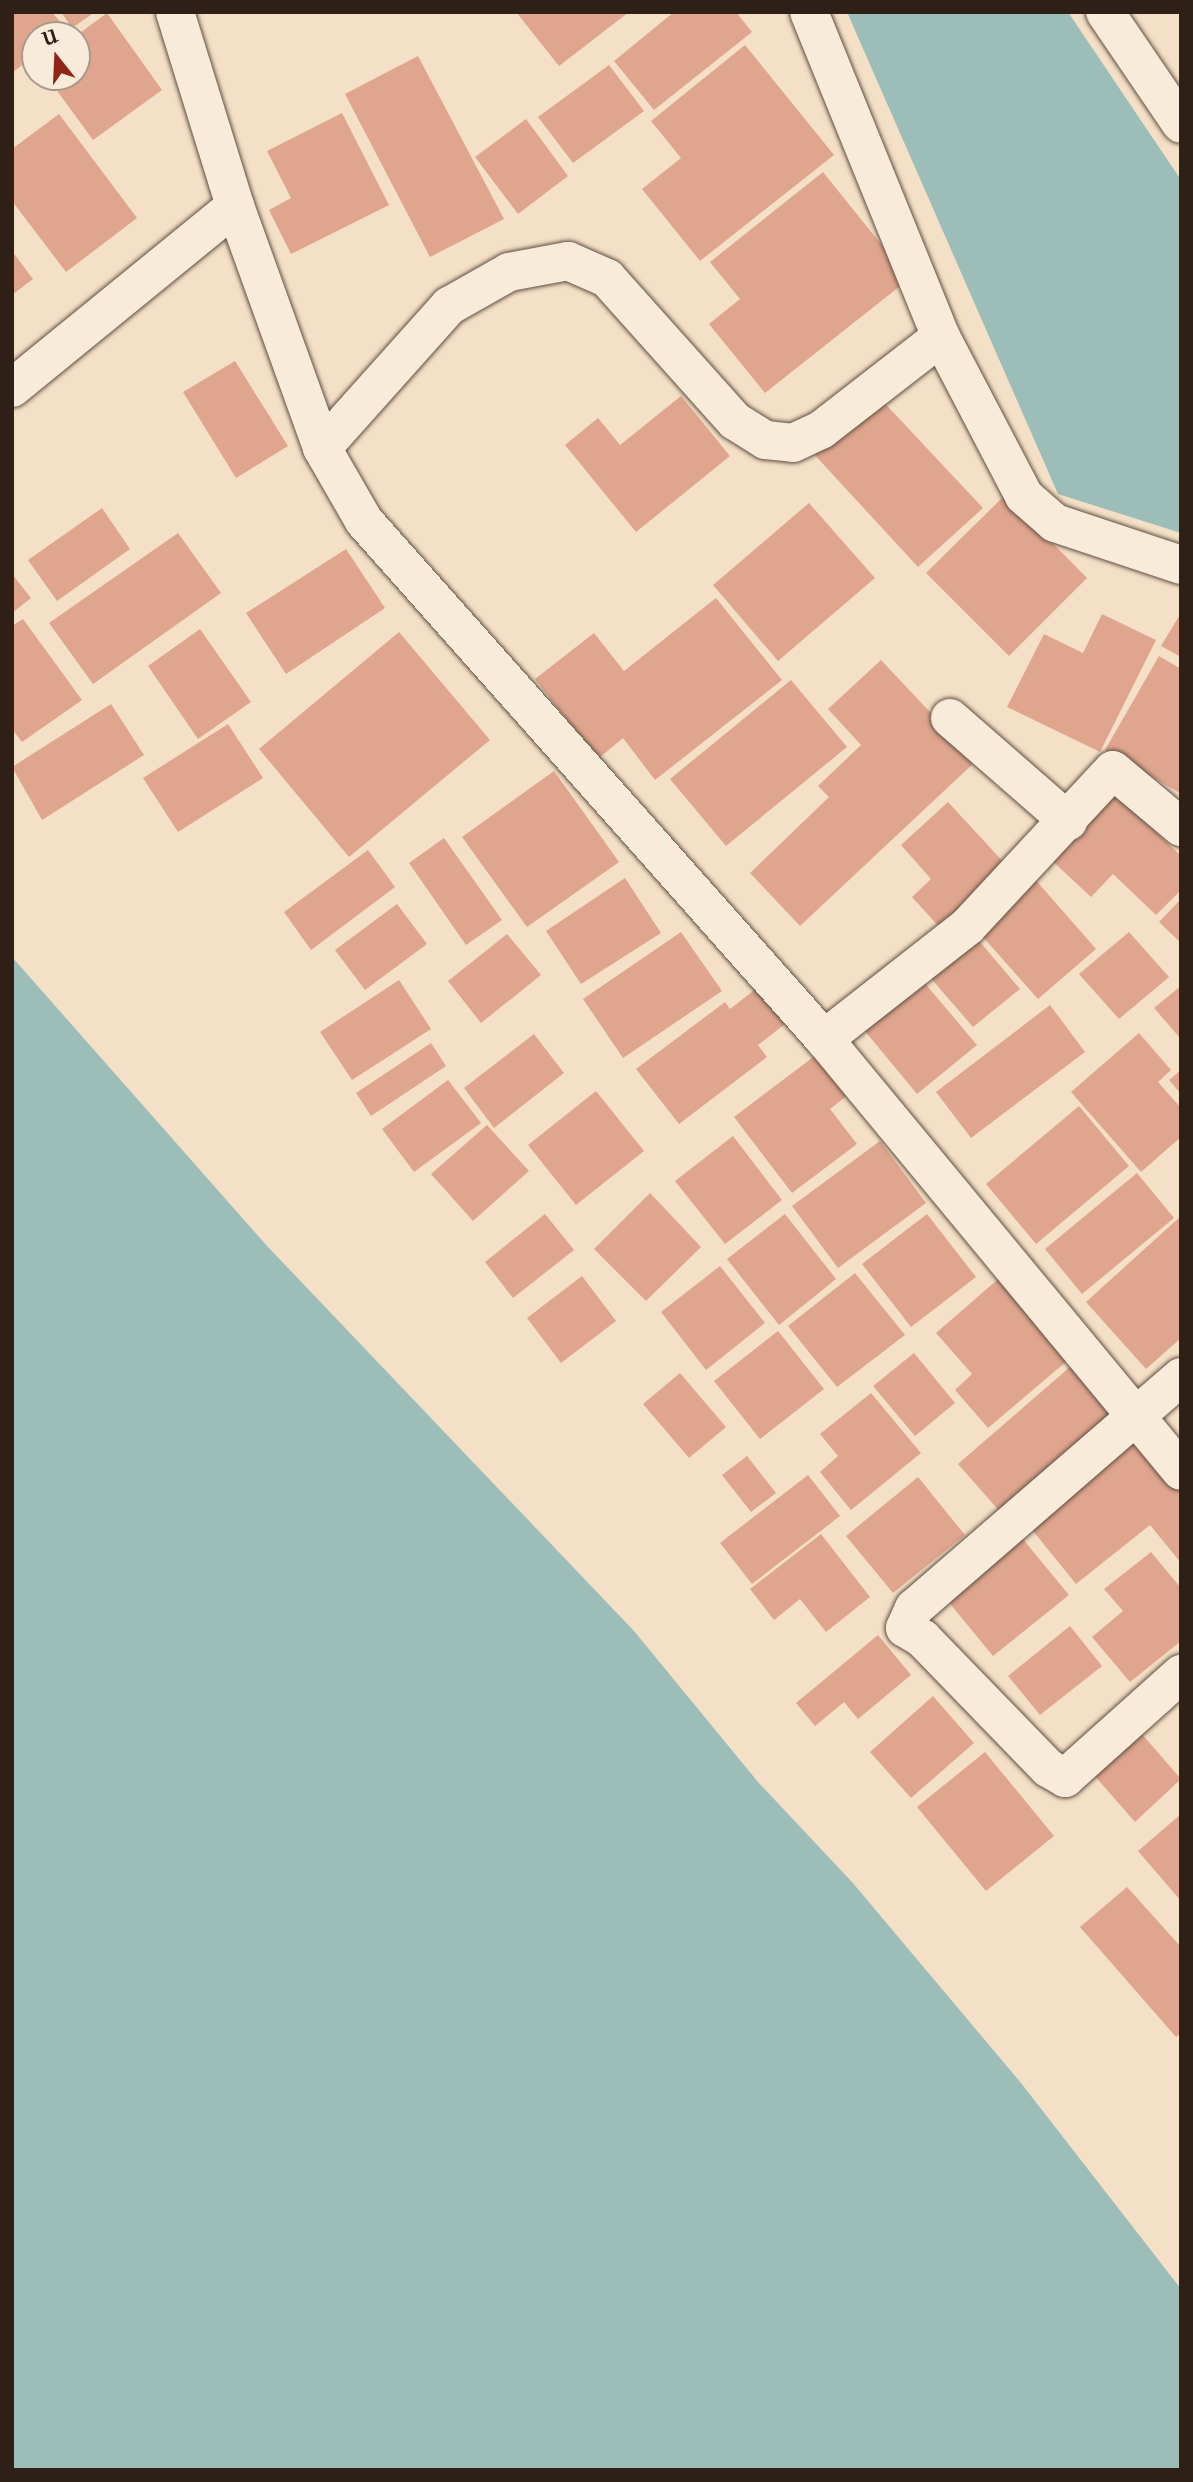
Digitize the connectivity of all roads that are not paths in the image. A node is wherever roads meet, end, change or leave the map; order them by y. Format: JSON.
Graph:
{"nodes":[{"id":1,"x":175,"y":12,"type":"edge"},
{"id":2,"x":809,"y":12,"type":"edge"},
{"id":3,"x":1105,"y":12,"type":"edge"},
{"id":4,"x":1181,"y":124,"type":"edge"},
{"id":5,"x":235,"y":206,"type":"junction"},
{"id":6,"x":941,"y":337,"type":"junction"},
{"id":7,"x":12,"y":388,"type":"edge"},
{"id":8,"x":322,"y":448,"type":"junction"},
{"id":9,"x":1181,"y":565,"type":"edge"},
{"id":10,"x":950,"y":718,"type":"dead end"},
{"id":11,"x":1068,"y":821,"type":"junction"},
{"id":12,"x":1181,"y":827,"type":"edge"},
{"id":13,"x":824,"y":1039,"type":"junction"},
{"id":14,"x":1181,"y":1377,"type":"edge"},
{"id":15,"x":1135,"y":1417,"type":"junction"},
{"id":16,"x":1181,"y":1471,"type":"edge"},
{"id":17,"x":1181,"y":1674,"type":"edge"}],
"edges":[{"from":1,"to":5,"type":"street"},
{"from":2,"to":6,"type":"street"},
{"from":3,"to":4,"type":"street"},
{"from":5,"to":7,"type":"street"},
{"from":5,"to":8,"type":"street"},
{"from":6,"to":8,"type":"street"},
{"from":6,"to":9,"type":"street"},
{"from":8,"to":13,"type":"street"},
{"from":10,"to":11,"type":"street"},
{"from":11,"to":12,"type":"street"},
{"from":11,"to":13,"type":"street"},
{"from":13,"to":15,"type":"street"},
{"from":14,"to":15,"type":"street"},
{"from":15,"to":16,"type":"street"},
{"from":15,"to":17,"type":"street"}]}
